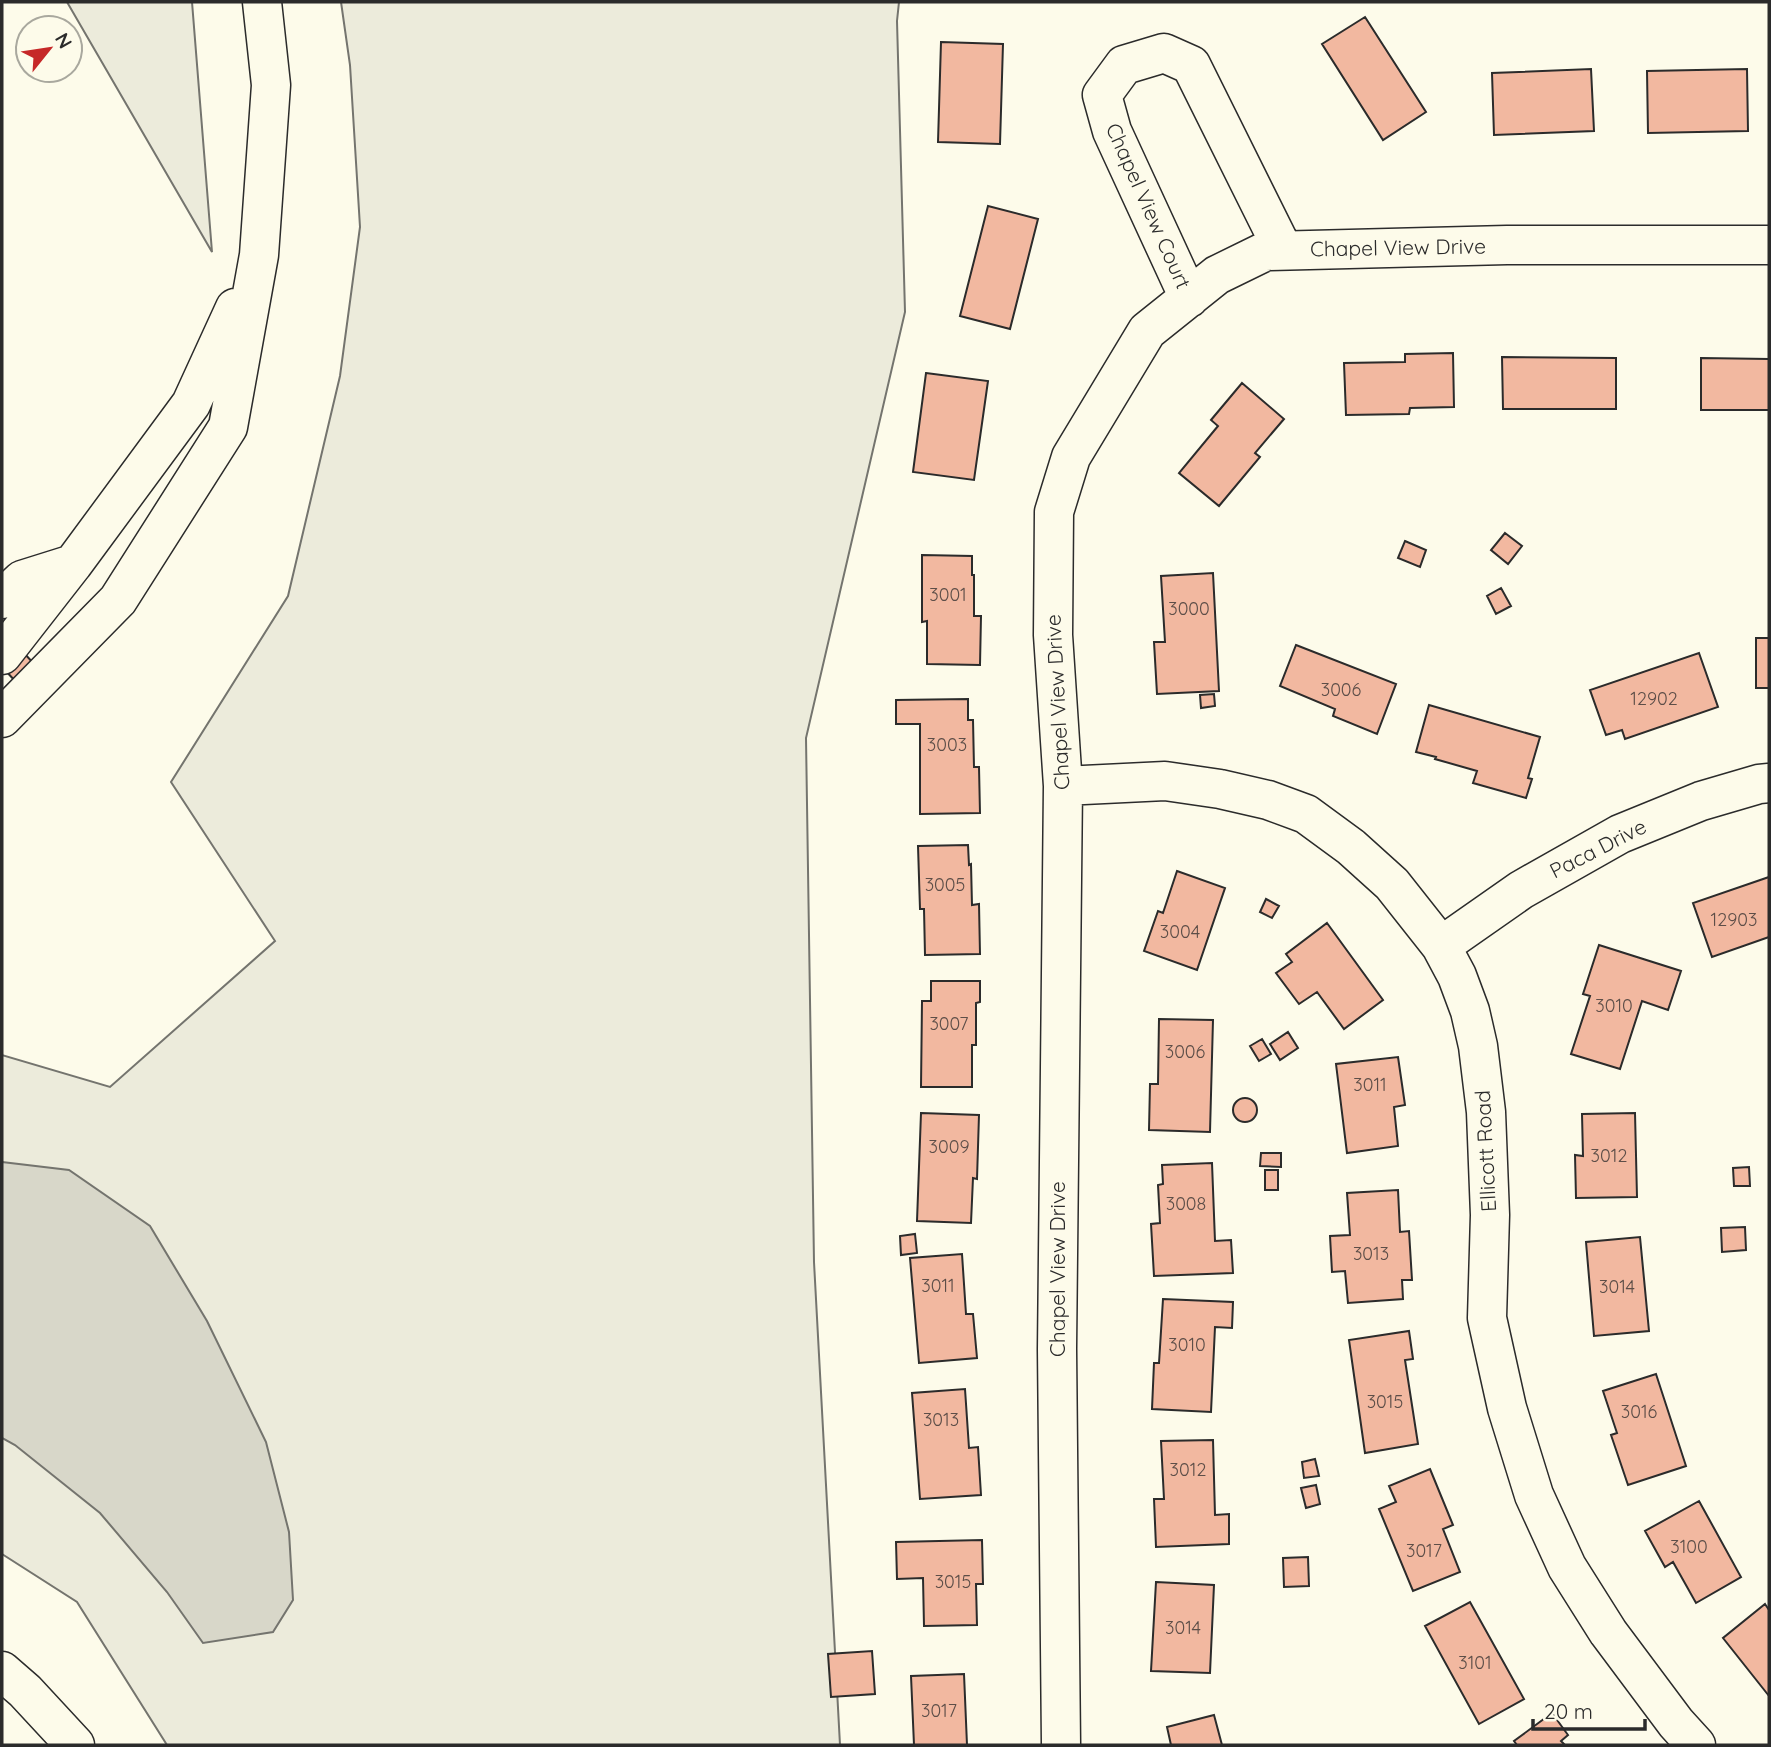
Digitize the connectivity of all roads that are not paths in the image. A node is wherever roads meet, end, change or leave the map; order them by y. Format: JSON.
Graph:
{"nodes":[{"id":1,"x":262,"y":2,"type":"edge"},
{"id":2,"x":1769,"y":245,"type":"edge"},
{"id":3,"x":1283,"y":250,"type":"junction"},
{"id":4,"x":259,"y":255,"type":"junction"},
{"id":5,"x":1189,"y":298,"type":"junction"},
{"id":6,"x":73,"y":564,"type":"junction"},
{"id":7,"x":2,"y":600,"type":"edge"},
{"id":8,"x":118,"y":600,"type":"junction"},
{"id":9,"x":2,"y":655,"type":"edge"},
{"id":10,"x":2,"y":718,"type":"edge"},
{"id":11,"x":1769,"y":783,"type":"edge"},
{"id":12,"x":1063,"y":786,"type":"junction"},
{"id":13,"x":1441,"y":946,"type":"junction"},
{"id":14,"x":2,"y":1671,"type":"edge"},
{"id":15,"x":75,"y":1745,"type":"edge"},
{"id":16,"x":1061,"y":1745,"type":"edge"},
{"id":17,"x":1696,"y":1745,"type":"edge"}],
"edges":[{"from":1,"to":4,"type":"street"},
{"from":2,"to":3,"type":"street","name":"Chapel View Drive"},
{"from":3,"to":5,"type":"street","name":"Chapel View Drive"},
{"from":3,"to":5,"type":"street","name":"Chapel View Court"},
{"from":4,"to":6,"type":"street"},
{"from":4,"to":8,"type":"street"},
{"from":5,"to":12,"type":"street","name":"Chapel View Drive"},
{"from":6,"to":7,"type":"street"},
{"from":6,"to":8,"type":"street"},
{"from":6,"to":9,"type":"street"},
{"from":8,"to":10,"type":"street"},
{"from":11,"to":13,"type":"street","name":"Paca Drive"},
{"from":12,"to":13,"type":"street","name":"Ellicott Road"},
{"from":12,"to":16,"type":"street","name":"Chapel View Drive"},
{"from":13,"to":17,"type":"street","name":"Ellicott Road"},
{"from":14,"to":15,"type":"street"}]}
